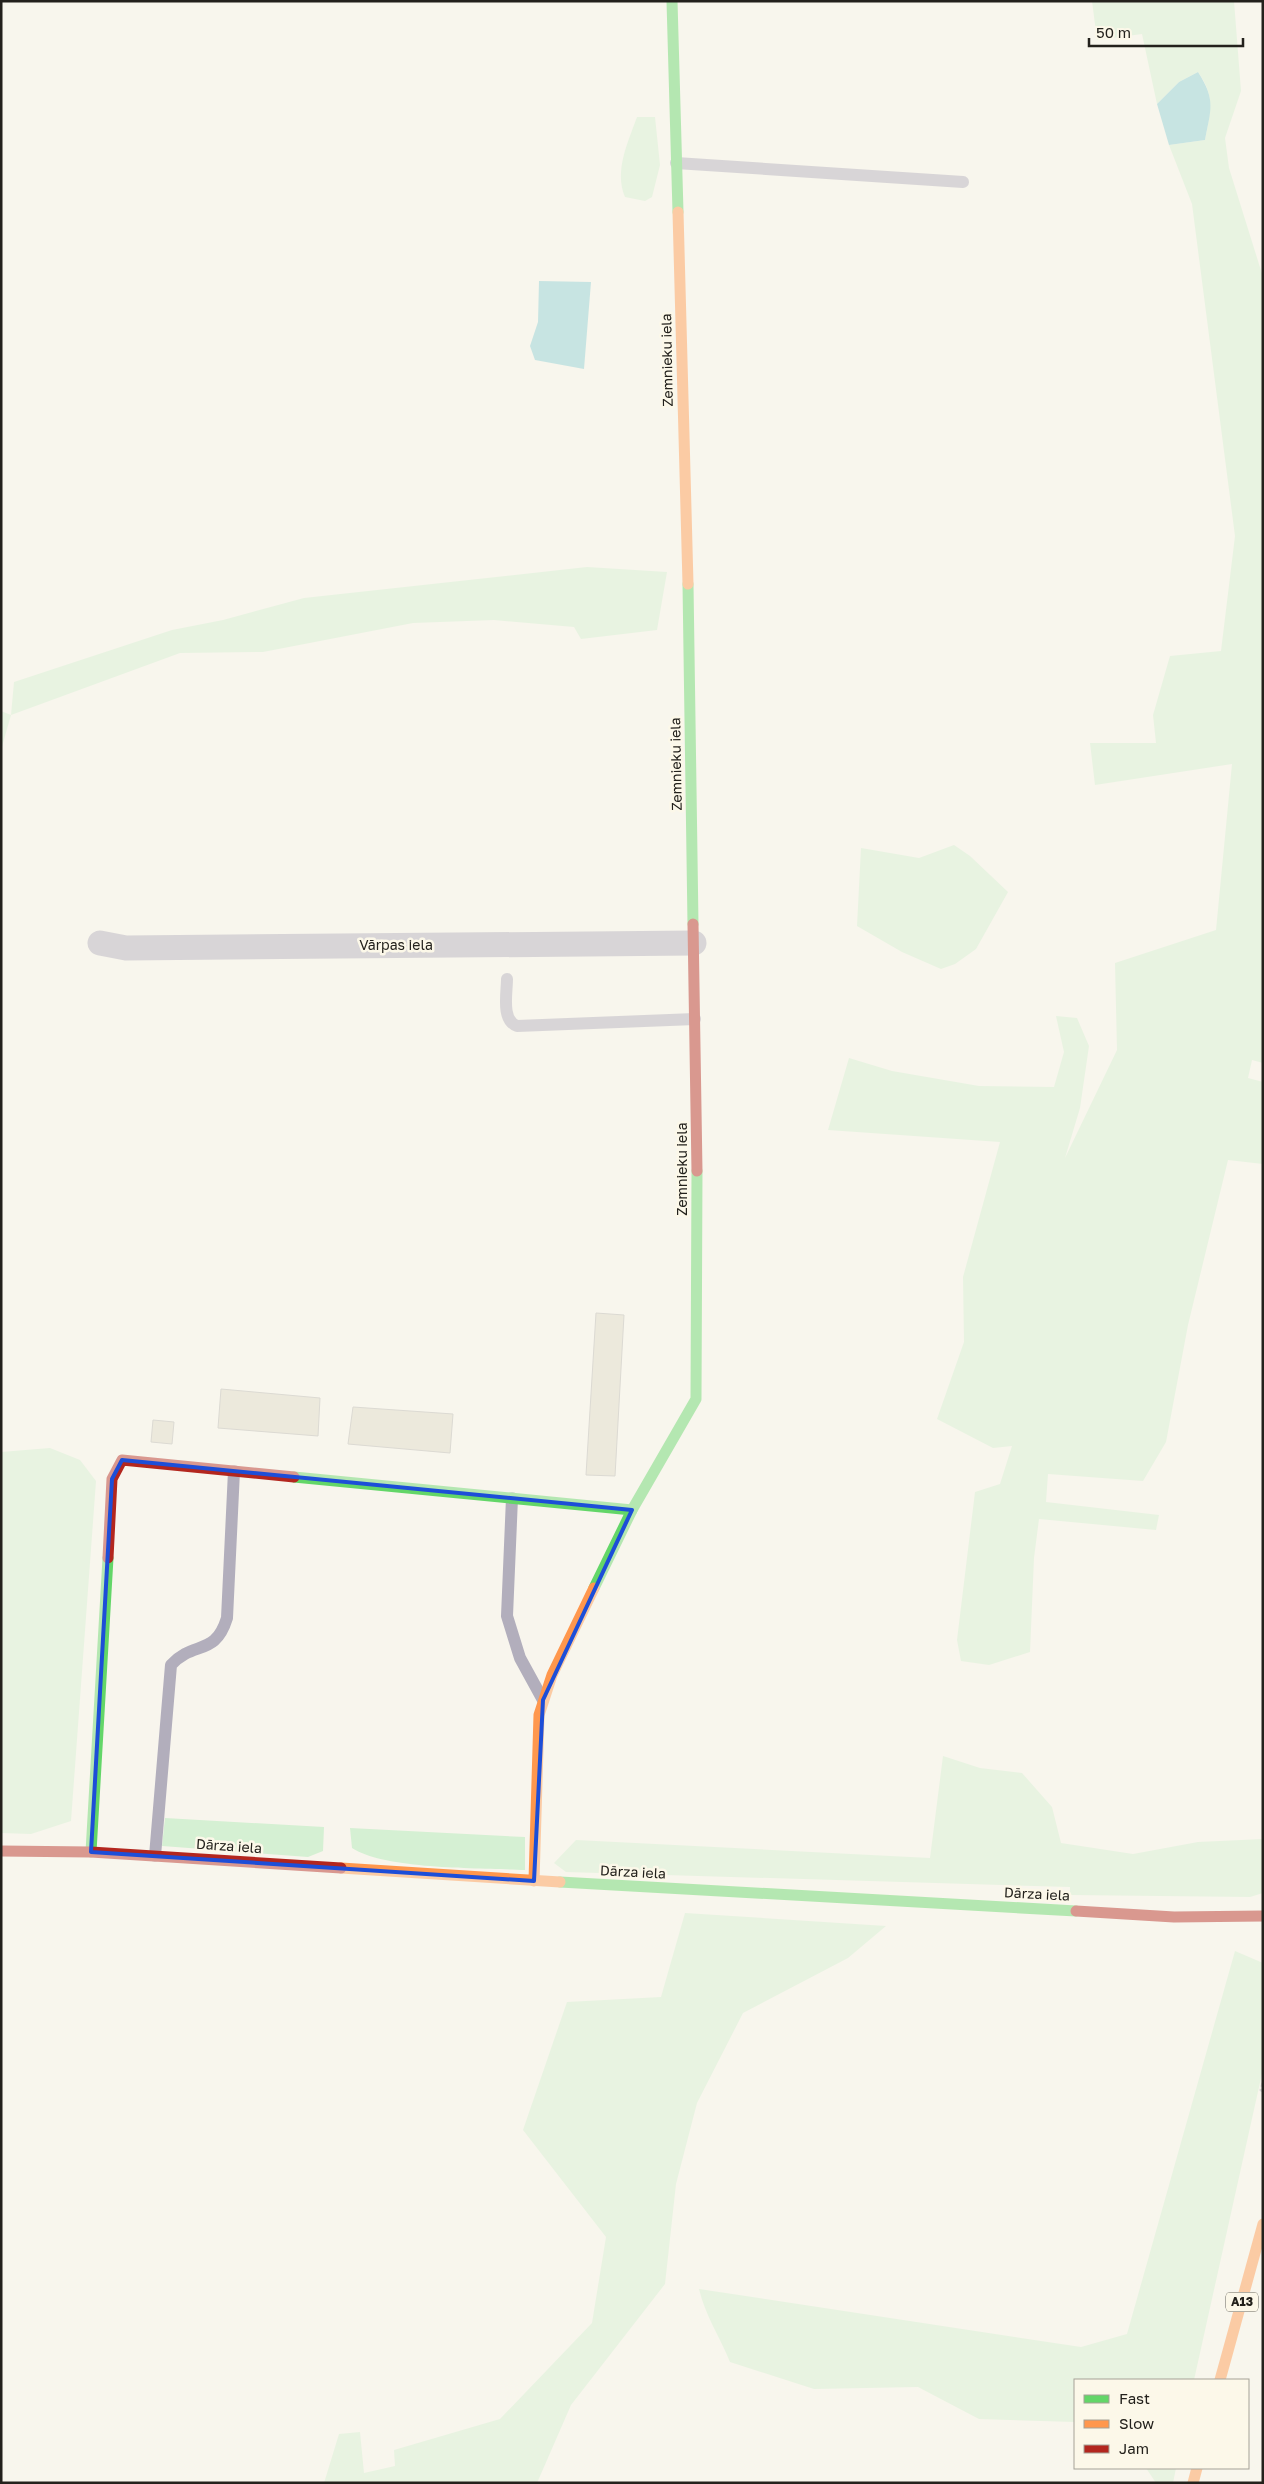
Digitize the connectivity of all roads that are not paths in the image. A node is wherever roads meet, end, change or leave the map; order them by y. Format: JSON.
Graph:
{"nodes":[{"id":1,"x":672,"y":1,"type":"edge"},
{"id":2,"x":676,"y":163,"type":"junction"},
{"id":3,"x":963,"y":182,"type":"dead end"},
{"id":4,"x":100,"y":943,"type":"dead end"},
{"id":5,"x":694,"y":943,"type":"junction"},
{"id":6,"x":507,"y":979,"type":"dead end"},
{"id":7,"x":695,"y":1019,"type":"junction"},
{"id":8,"x":234,"y":1471,"type":"junction"},
{"id":9,"x":512,"y":1498,"type":"junction"},
{"id":10,"x":632,"y":1510,"type":"junction"},
{"id":11,"x":542,"y":1700,"type":"junction"},
{"id":12,"x":1,"y":1850,"type":"edge"},
{"id":13,"x":91,"y":1852,"type":"junction"},
{"id":14,"x":155,"y":1856,"type":"junction"},
{"id":15,"x":534,"y":1881,"type":"junction"},
{"id":16,"x":1263,"y":1916,"type":"edge"},
{"id":17,"x":1263,"y":2224,"type":"edge"},
{"id":18,"x":1220,"y":2379,"type":"edge"},
{"id":19,"x":1197,"y":2469,"type":"edge"},
{"id":20,"x":1193,"y":2483,"type":"edge"}],
"edges":[{"from":1,"to":2,"type":"street","name":"Zemnieku iela"},
{"from":2,"to":3,"type":"lane"},
{"from":2,"to":5,"type":"street","name":"Zemnieku iela"},
{"from":4,"to":5,"type":"street","name":"Vārpas iela"},
{"from":5,"to":7,"type":"street","name":"Zemnieku iela"},
{"from":6,"to":7,"type":"lane"},
{"from":7,"to":10,"type":"street","name":"Zemnieku iela"},
{"from":8,"to":9,"type":"street"},
{"from":8,"to":13,"type":"street"},
{"from":8,"to":14,"type":"lane"},
{"from":9,"to":10,"type":"street"},
{"from":9,"to":11,"type":"lane"},
{"from":10,"to":11,"type":"street","name":"Zemnieku iela"},
{"from":11,"to":15,"type":"street","name":"Zemnieku iela"},
{"from":12,"to":13,"type":"street","name":"Dārza iela"},
{"from":13,"to":14,"type":"street","name":"Dārza iela"},
{"from":14,"to":15,"type":"street","name":"Dārza iela"},
{"from":15,"to":16,"type":"street","name":"Dārza iela"},
{"from":17,"to":18,"type":"street","number":"A13"},
{"from":19,"to":20,"type":"street"}]}
